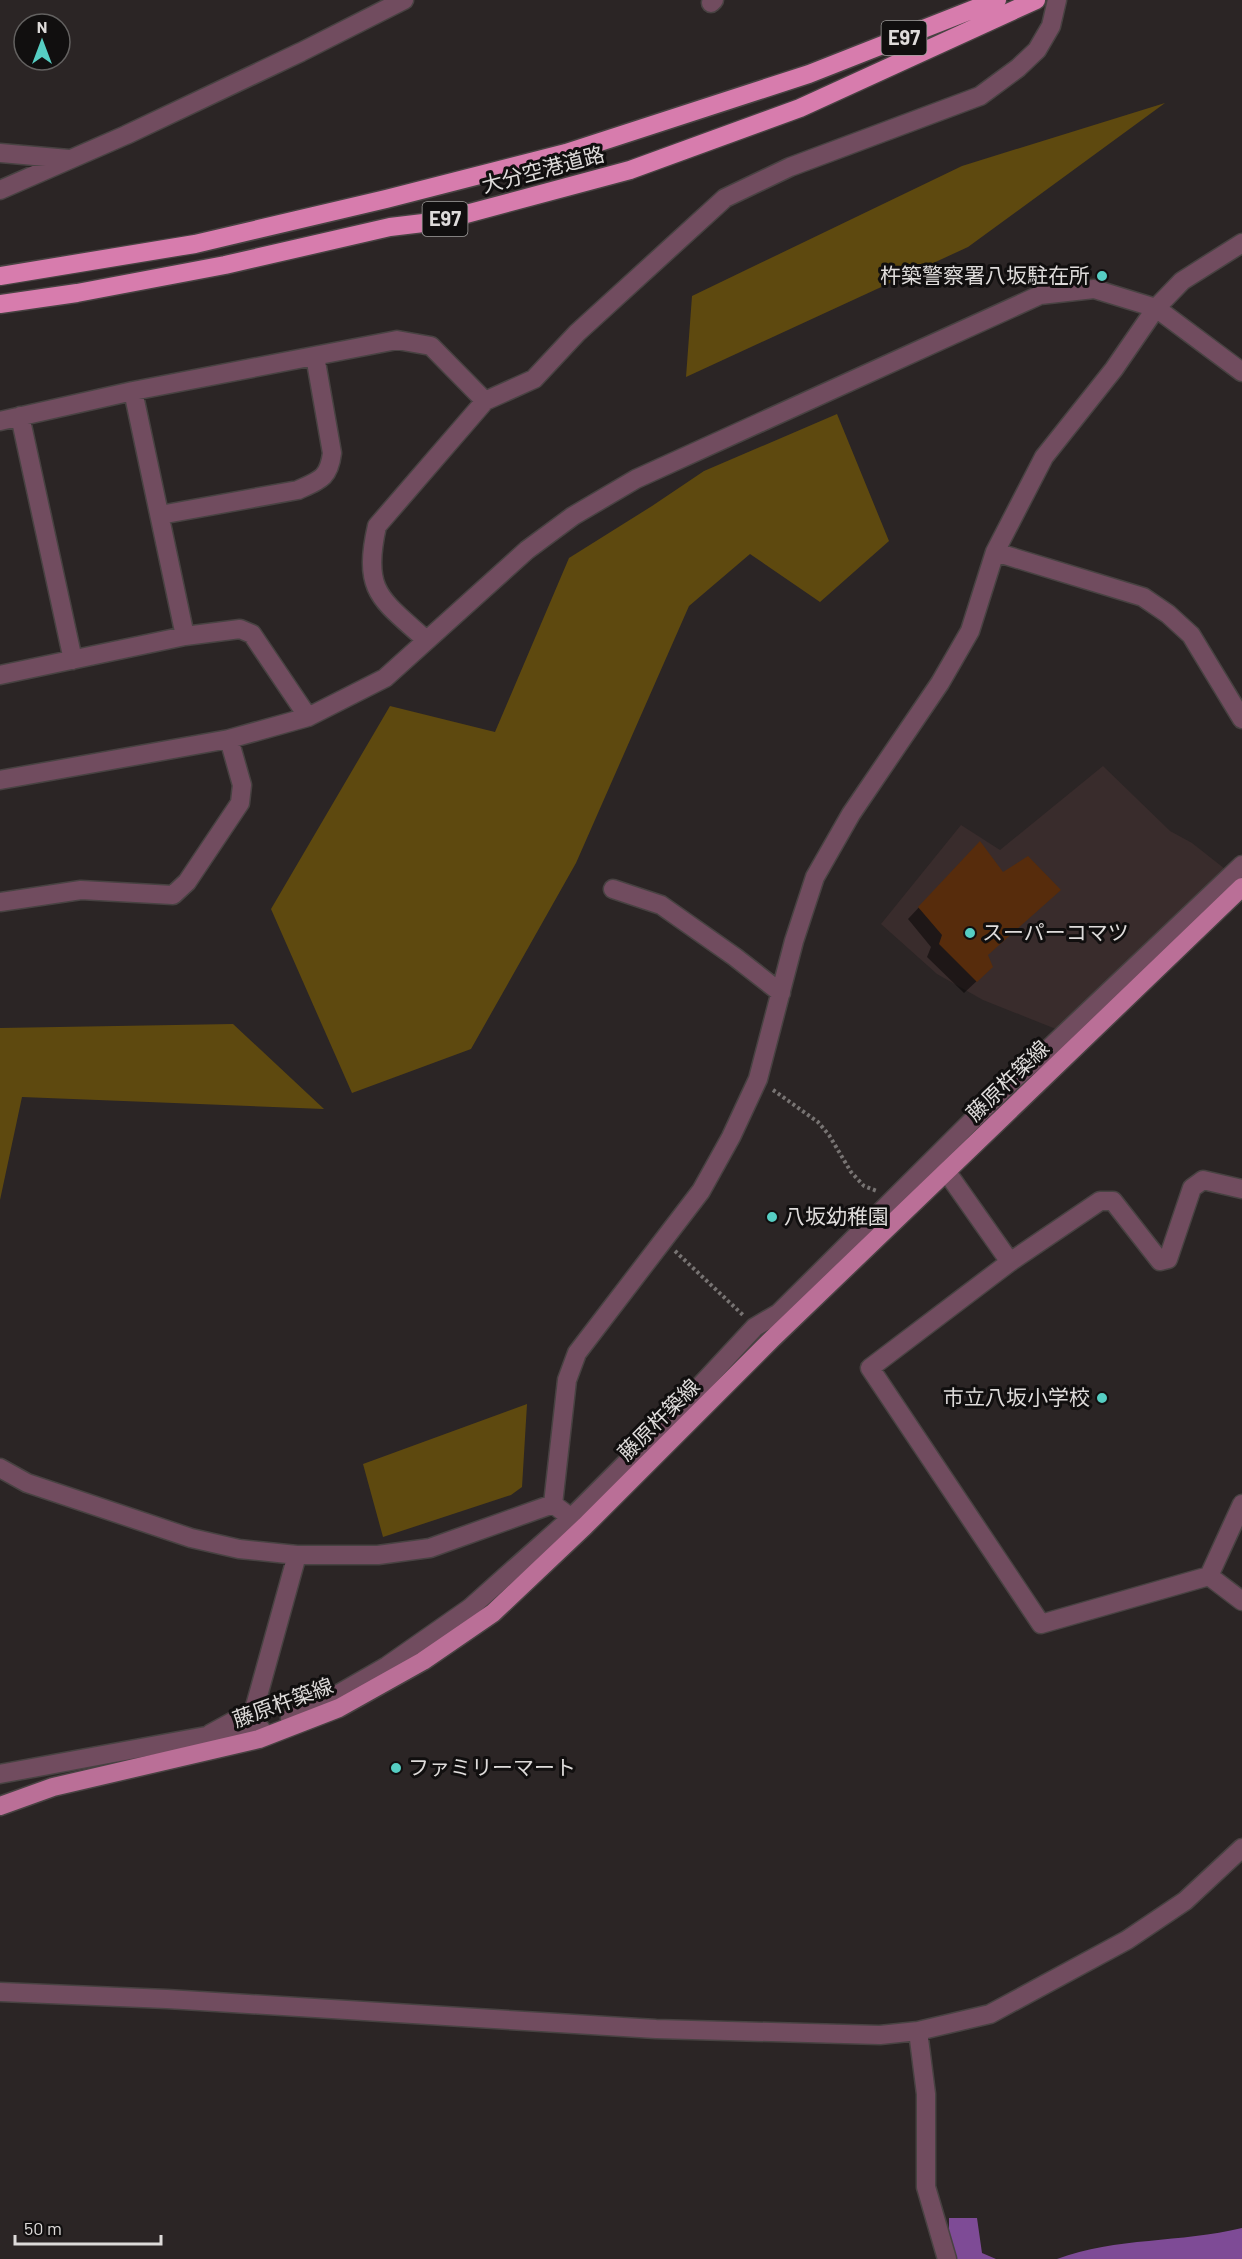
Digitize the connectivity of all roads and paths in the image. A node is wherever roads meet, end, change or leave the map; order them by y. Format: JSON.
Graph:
{"nodes":[{"id":1,"x":404,"y":0,"type":"edge"},
{"id":2,"x":997,"y":0,"type":"edge"},
{"id":3,"x":1036,"y":0,"type":"edge"},
{"id":4,"x":1057,"y":0,"type":"edge"},
{"id":5,"x":0,"y":153,"type":"edge"},
{"id":6,"x":73,"y":159,"type":"junction"},
{"id":7,"x":0,"y":190,"type":"edge"},
{"id":8,"x":1242,"y":243,"type":"edge"},
{"id":9,"x":0,"y":276,"type":"edge"},
{"id":10,"x":0,"y":304,"type":"edge"},
{"id":11,"x":1156,"y":308,"type":"junction"},
{"id":12,"x":315,"y":356,"type":"junction"},
{"id":13,"x":1242,"y":372,"type":"edge"},
{"id":14,"x":133,"y":391,"type":"junction"},
{"id":15,"x":485,"y":401,"type":"junction"},
{"id":16,"x":20,"y":416,"type":"junction"},
{"id":17,"x":0,"y":421,"type":"edge"},
{"id":18,"x":160,"y":515,"type":"junction"},
{"id":19,"x":995,"y":552,"type":"junction"},
{"id":20,"x":185,"y":636,"type":"junction"},
{"id":21,"x":426,"y":640,"type":"junction"},
{"id":22,"x":73,"y":660,"type":"junction"},
{"id":23,"x":0,"y":675,"type":"edge"},
{"id":24,"x":309,"y":717,"type":"junction"},
{"id":25,"x":1242,"y":719,"type":"edge"},
{"id":26,"x":230,"y":739,"type":"junction"},
{"id":27,"x":0,"y":780,"type":"edge"},
{"id":28,"x":1242,"y":864,"type":"edge"},
{"id":29,"x":1242,"y":887,"type":"edge"},
{"id":30,"x":613,"y":890,"type":"dead end"},
{"id":31,"x":1,"y":896,"type":"edge"},
{"id":32,"x":781,"y":993,"type":"junction"},
{"id":33,"x":758,"y":1078,"type":"junction"},
{"id":34,"x":946,"y":1171,"type":"junction"},
{"id":35,"x":1242,"y":1189,"type":"edge"},
{"id":36,"x":887,"y":1191,"type":"dead end"},
{"id":37,"x":664,"y":1241,"type":"junction"},
{"id":38,"x":1010,"y":1262,"type":"junction"},
{"id":39,"x":755,"y":1327,"type":"junction"},
{"id":40,"x":0,"y":1468,"type":"edge"},
{"id":41,"x":1242,"y":1503,"type":"edge"},
{"id":42,"x":553,"y":1504,"type":"junction"},
{"id":43,"x":578,"y":1523,"type":"junction"},
{"id":44,"x":297,"y":1554,"type":"junction"},
{"id":45,"x":1209,"y":1576,"type":"junction"},
{"id":46,"x":1242,"y":1601,"type":"edge"},
{"id":47,"x":206,"y":1737,"type":"junction"},
{"id":48,"x":0,"y":1774,"type":"edge"},
{"id":49,"x":0,"y":1806,"type":"edge"},
{"id":50,"x":1242,"y":1848,"type":"edge"},
{"id":51,"x":2,"y":1991,"type":"edge"},
{"id":52,"x":918,"y":2031,"type":"junction"},
{"id":53,"x":947,"y":2259,"type":"edge"}],
"edges":[{"from":1,"to":6,"type":"street"},
{"from":2,"to":9,"type":"highway","name":"大分空港道路","number":"E97"},
{"from":3,"to":10,"type":"highway","name":"大分空港道路","number":"E97"},
{"from":4,"to":15,"type":"street"},
{"from":5,"to":6,"type":"street"},
{"from":6,"to":7,"type":"street"},
{"from":8,"to":11,"type":"street"},
{"from":11,"to":13,"type":"street"},
{"from":11,"to":19,"type":"street"},
{"from":11,"to":21,"type":"street"},
{"from":12,"to":14,"type":"street"},
{"from":12,"to":15,"type":"street"},
{"from":12,"to":18,"type":"street"},
{"from":14,"to":16,"type":"street"},
{"from":14,"to":18,"type":"street"},
{"from":15,"to":21,"type":"street"},
{"from":16,"to":17,"type":"street"},
{"from":16,"to":22,"type":"street"},
{"from":18,"to":20,"type":"street"},
{"from":19,"to":25,"type":"street"},
{"from":19,"to":32,"type":"street"},
{"from":20,"to":22,"type":"street"},
{"from":20,"to":24,"type":"street"},
{"from":21,"to":24,"type":"street"},
{"from":22,"to":23,"type":"street"},
{"from":24,"to":26,"type":"street"},
{"from":26,"to":27,"type":"street"},
{"from":26,"to":31,"type":"street"},
{"from":28,"to":39,"type":"street"},
{"from":29,"to":34,"type":"main road","name":"藤原杵築線"},
{"from":30,"to":32,"type":"street"},
{"from":32,"to":33,"type":"street"},
{"from":33,"to":36,"type":"path"},
{"from":33,"to":37,"type":"street"},
{"from":34,"to":38,"type":"street"},
{"from":34,"to":43,"type":"main road","name":"藤原杵築線"},
{"from":35,"to":38,"type":"street"},
{"from":37,"to":39,"type":"path"},
{"from":37,"to":42,"type":"street"},
{"from":38,"to":45,"type":"street"},
{"from":39,"to":43,"type":"street"},
{"from":40,"to":44,"type":"street"},
{"from":41,"to":45,"type":"street"},
{"from":42,"to":43,"type":"street"},
{"from":42,"to":44,"type":"street"},
{"from":43,"to":47,"type":"street"},
{"from":43,"to":49,"type":"main road","name":"藤原杵築線"},
{"from":44,"to":47,"type":"street"},
{"from":45,"to":46,"type":"street"},
{"from":47,"to":48,"type":"street"},
{"from":50,"to":52,"type":"street"},
{"from":51,"to":52,"type":"street"},
{"from":52,"to":53,"type":"street"}]}
